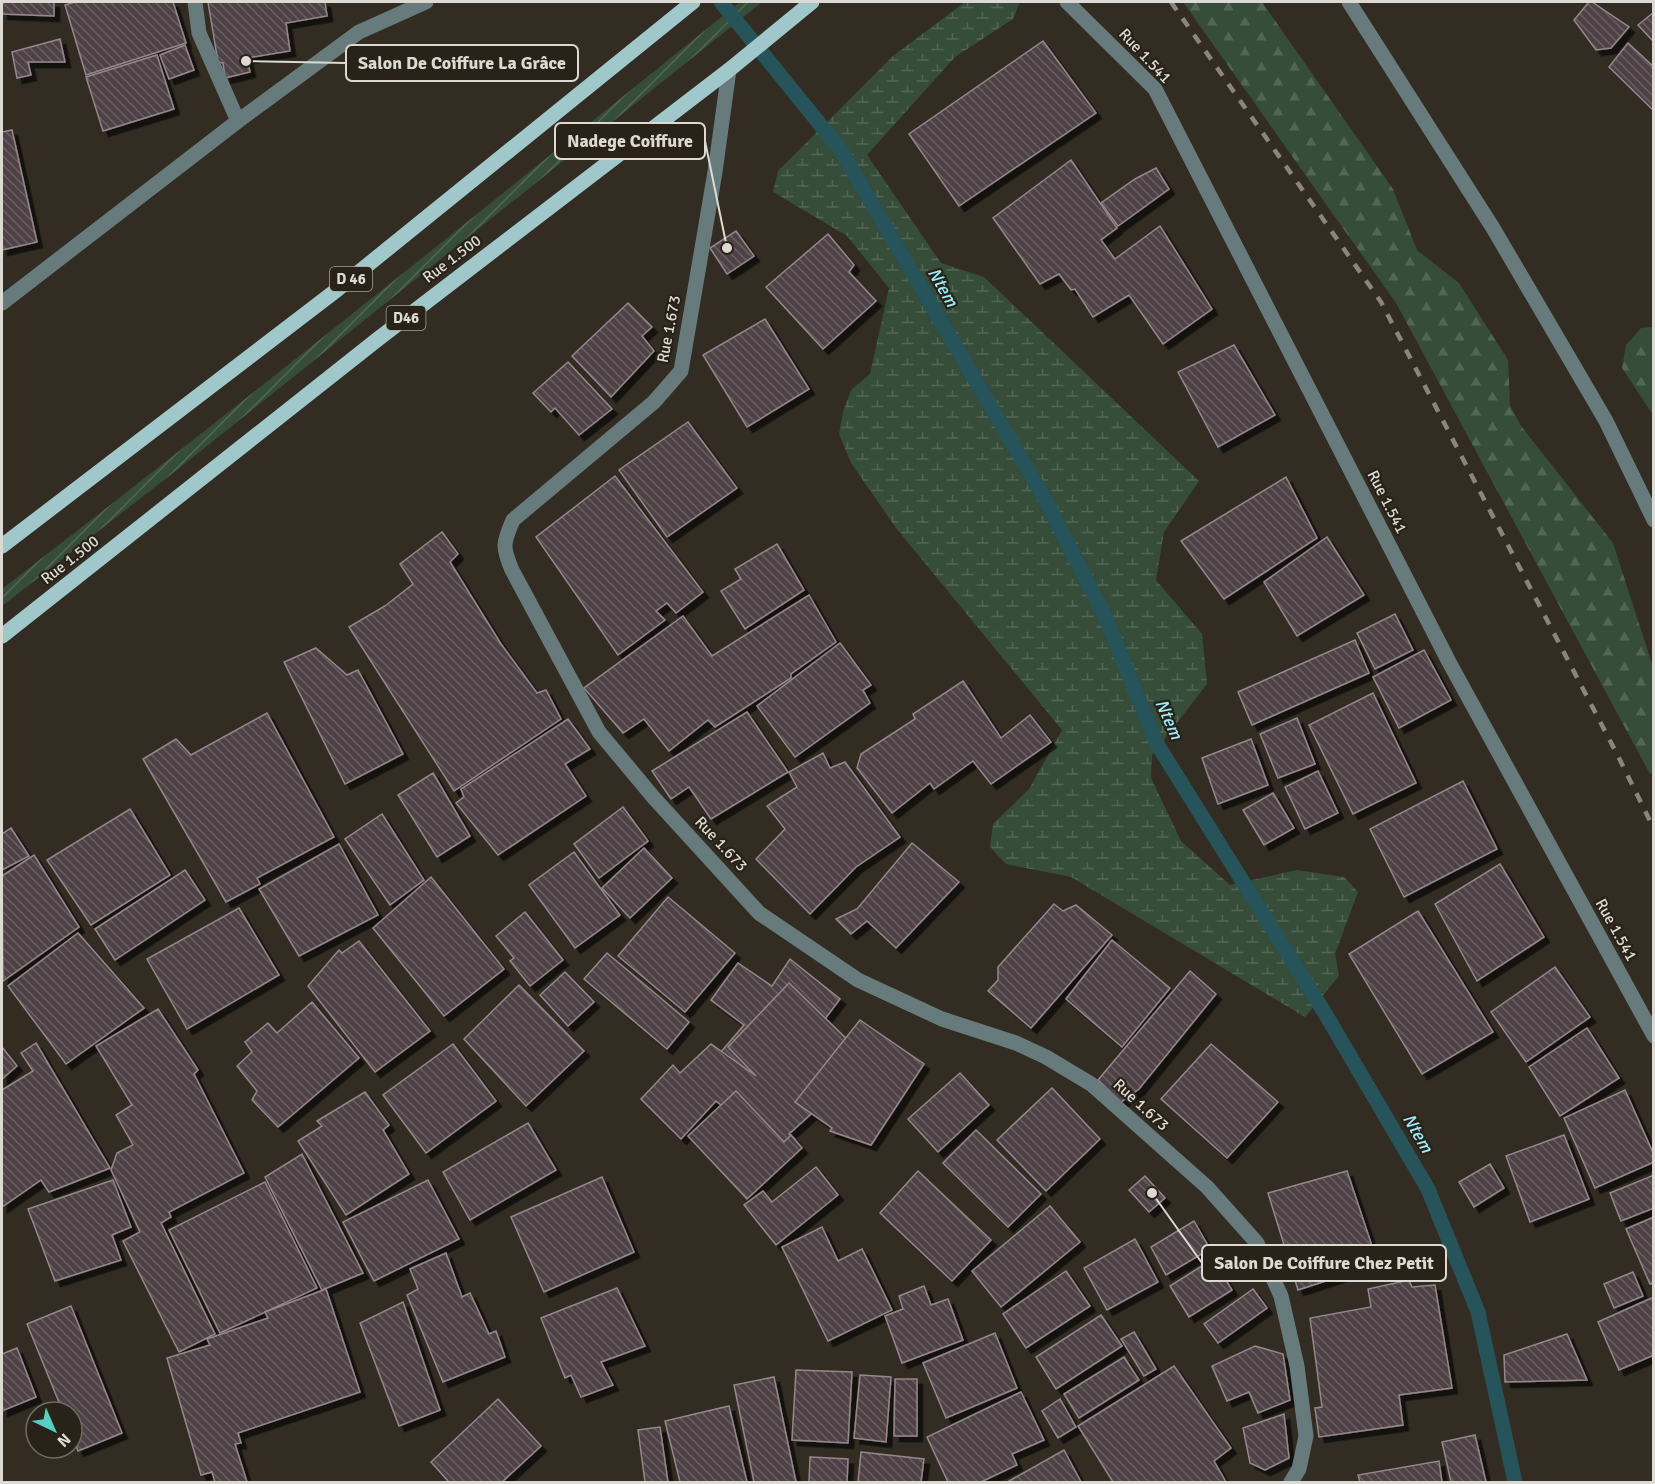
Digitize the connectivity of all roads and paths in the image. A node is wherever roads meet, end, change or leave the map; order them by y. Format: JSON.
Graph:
{"nodes":[{"id":1,"x":195,"y":2,"type":"edge"},
{"id":2,"x":426,"y":2,"type":"edge"},
{"id":3,"x":693,"y":2,"type":"edge"},
{"id":4,"x":812,"y":2,"type":"edge"},
{"id":5,"x":1067,"y":2,"type":"edge"},
{"id":6,"x":1349,"y":2,"type":"edge"},
{"id":7,"x":729,"y":70,"type":"junction"},
{"id":8,"x":238,"y":121,"type":"junction"},
{"id":9,"x":2,"y":303,"type":"edge"},
{"id":10,"x":1653,"y":520,"type":"edge"},
{"id":11,"x":2,"y":546,"type":"edge"},
{"id":12,"x":2,"y":636,"type":"edge"},
{"id":13,"x":1653,"y":1036,"type":"edge"},
{"id":14,"x":1291,"y":1482,"type":"edge"}],
"edges":[{"from":1,"to":8,"type":"street"},
{"from":2,"to":8,"type":"street"},
{"from":3,"to":11,"type":"main road","number":"D 46"},
{"from":4,"to":7,"type":"main road","name":"Rue 1.500","number":"D46"},
{"from":5,"to":13,"type":"street","name":"Rue 1.541"},
{"from":6,"to":10,"type":"street"},
{"from":7,"to":12,"type":"main road","name":"Rue 1.500","number":"D46"},
{"from":7,"to":14,"type":"street","name":"Rue 1.673"},
{"from":8,"to":9,"type":"street"}]}
